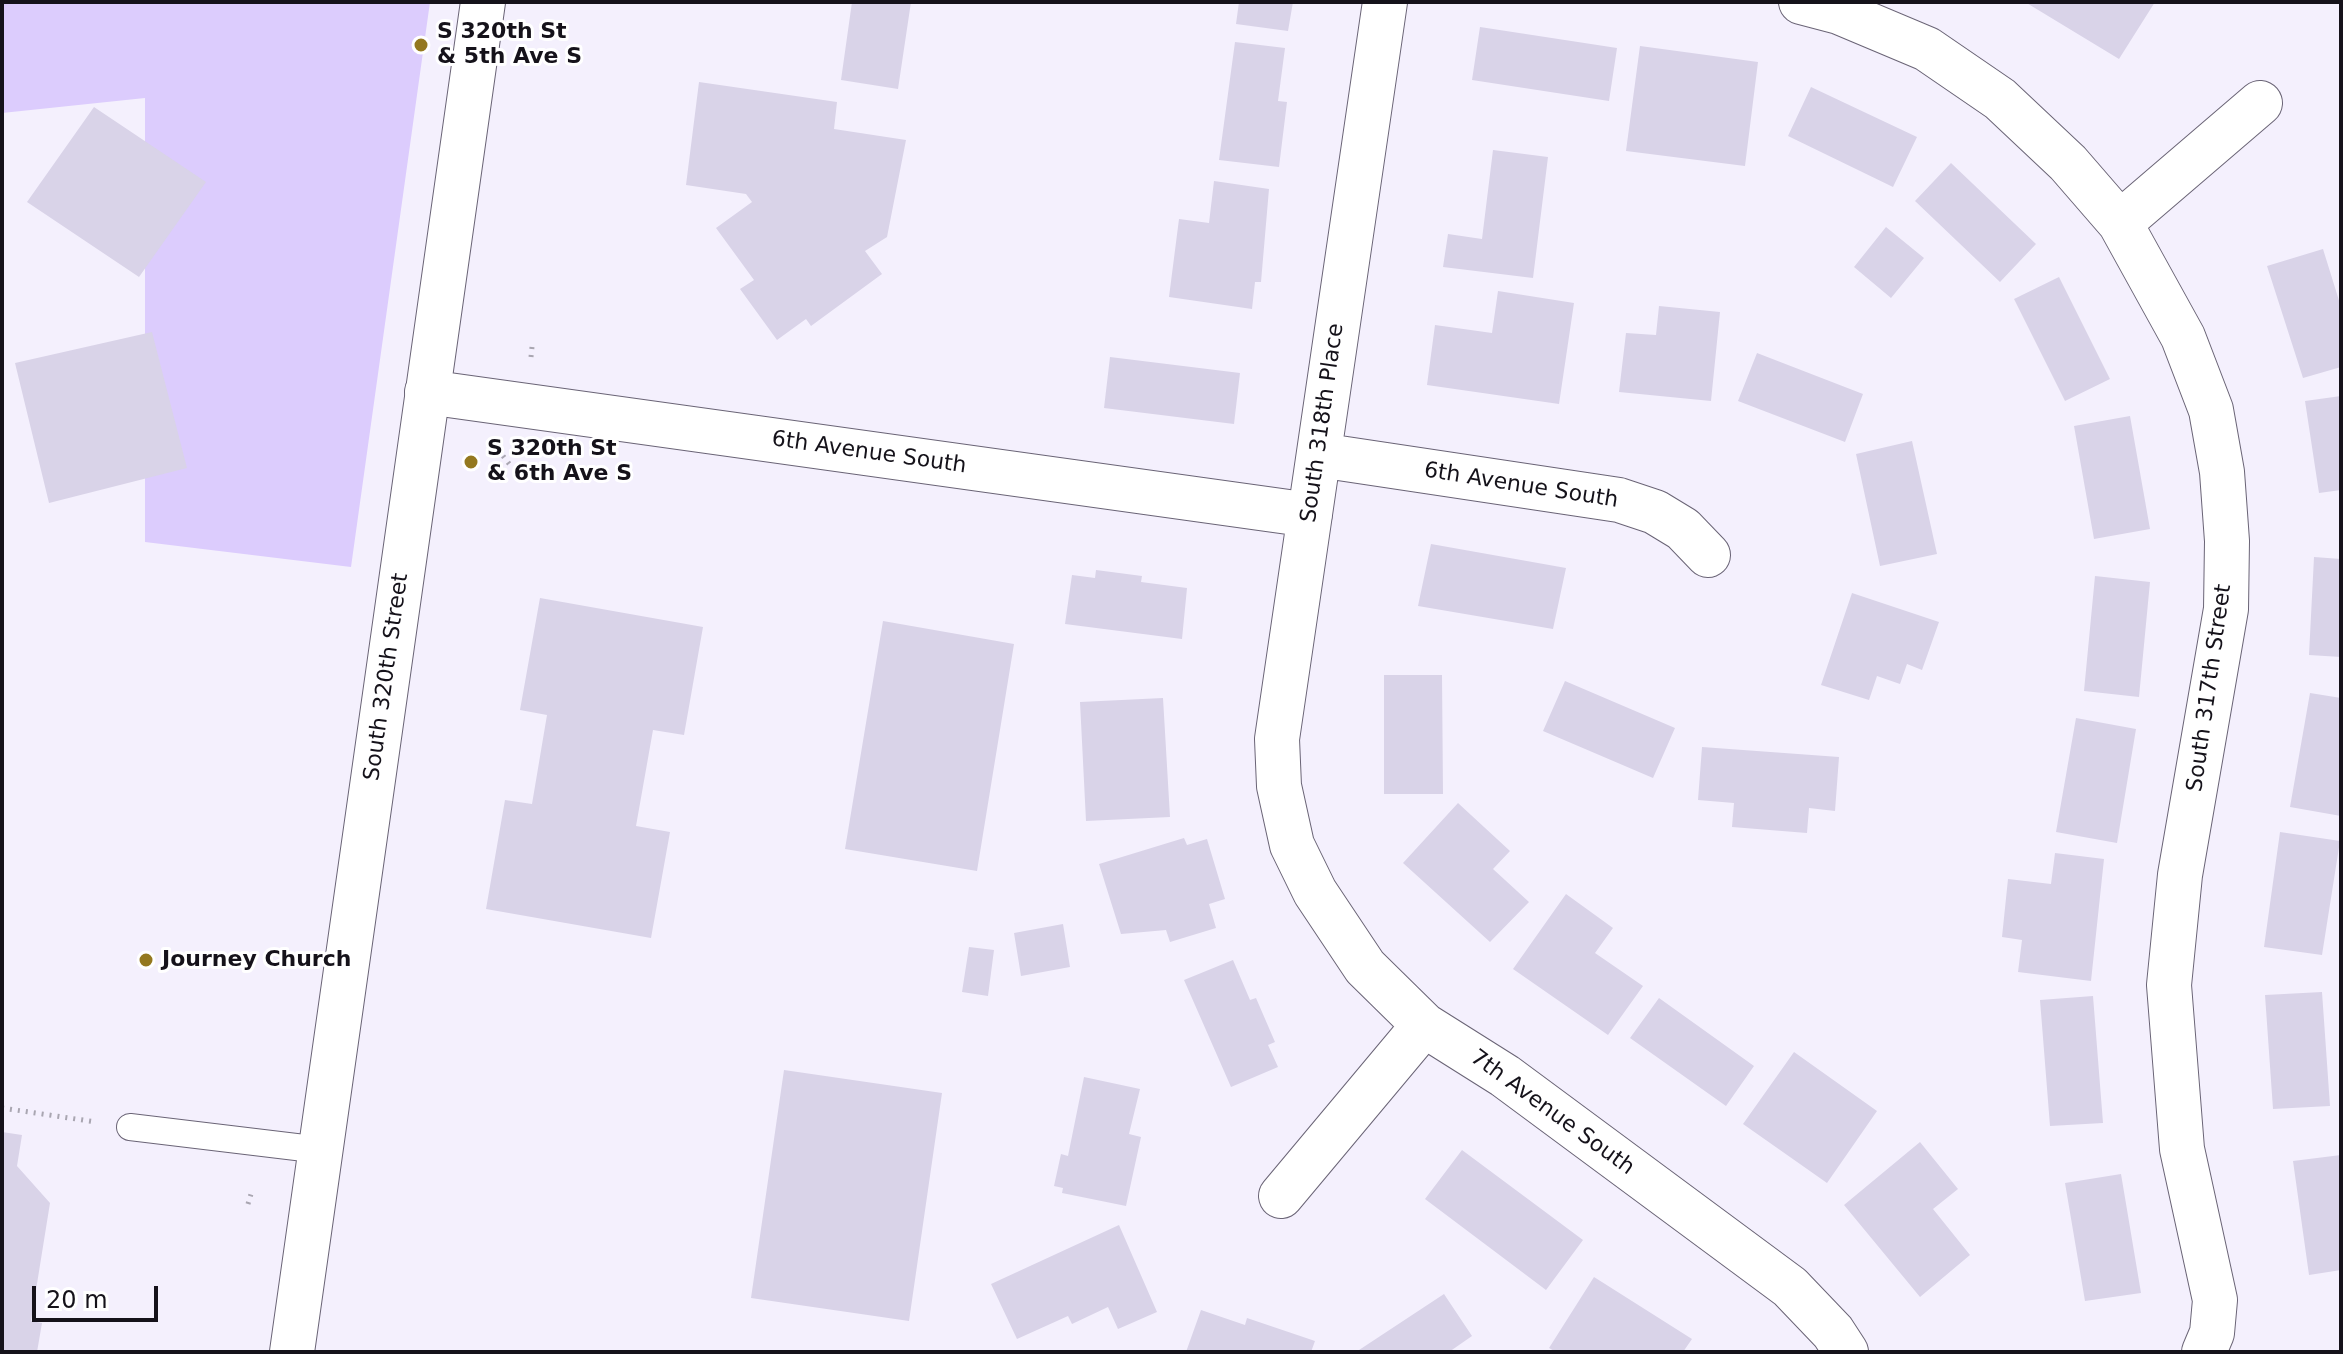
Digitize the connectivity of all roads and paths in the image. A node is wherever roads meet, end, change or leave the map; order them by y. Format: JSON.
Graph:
{"nodes":[{"id":1,"x":483,"y":2,"type":"edge"},
{"id":2,"x":1385,"y":2,"type":"edge"},
{"id":3,"x":1801,"y":2,"type":"edge"},
{"id":4,"x":2260,"y":103,"type":"dead end"},
{"id":5,"x":2120,"y":223,"type":"junction"},
{"id":6,"x":532,"y":347,"type":"dead end"},
{"id":7,"x":531,"y":357,"type":"dead end"},
{"id":8,"x":427,"y":392,"type":"junction"},
{"id":9,"x":1319,"y":455,"type":"junction"},
{"id":10,"x":503,"y":456,"type":"dead end"},
{"id":11,"x":510,"y":465,"type":"dead end"},
{"id":12,"x":1310,"y":515,"type":"junction"},
{"id":13,"x":1708,"y":555,"type":"dead end"},
{"id":14,"x":1292,"y":845,"type":"joint"},
{"id":15,"x":1424,"y":1025,"type":"junction"},
{"id":16,"x":2,"y":1108,"type":"edge"},
{"id":17,"x":130,"y":1127,"type":"joint"},
{"id":18,"x":321,"y":1150,"type":"junction"},
{"id":19,"x":251,"y":1194,"type":"dead end"},
{"id":20,"x":1281,"y":1196,"type":"dead end"},
{"id":21,"x":248,"y":1204,"type":"dead end"},
{"id":22,"x":292,"y":1352,"type":"edge"},
{"id":23,"x":1846,"y":1352,"type":"edge"},
{"id":24,"x":2204,"y":1352,"type":"edge"}],
"edges":[{"from":1,"to":8,"type":"street","name":"South 320th Street"},
{"from":2,"to":9,"type":"street","name":"South 318th Place"},
{"from":3,"to":5,"type":"street","name":"South 317th Street"},
{"from":4,"to":5,"type":"street"},
{"from":5,"to":24,"type":"street","name":"South 317th Street"},
{"from":6,"to":7,"type":"path"},
{"from":8,"to":12,"type":"street","name":"6th Avenue South"},
{"from":8,"to":18,"type":"street","name":"South 320th Street"},
{"from":9,"to":12,"type":"street","name":"South 318th Place"},
{"from":9,"to":13,"type":"street","name":"6th Avenue South"},
{"from":10,"to":11,"type":"path"},
{"from":12,"to":14,"type":"street","name":"South 318th Place"},
{"from":14,"to":15,"type":"street","name":"7th Avenue South"},
{"from":15,"to":20,"type":"street"},
{"from":15,"to":23,"type":"street","name":"7th Avenue South"},
{"from":16,"to":17,"type":"path"},
{"from":17,"to":18,"type":"lane"},
{"from":18,"to":22,"type":"street","name":"South 320th Street"},
{"from":19,"to":21,"type":"path"}]}
